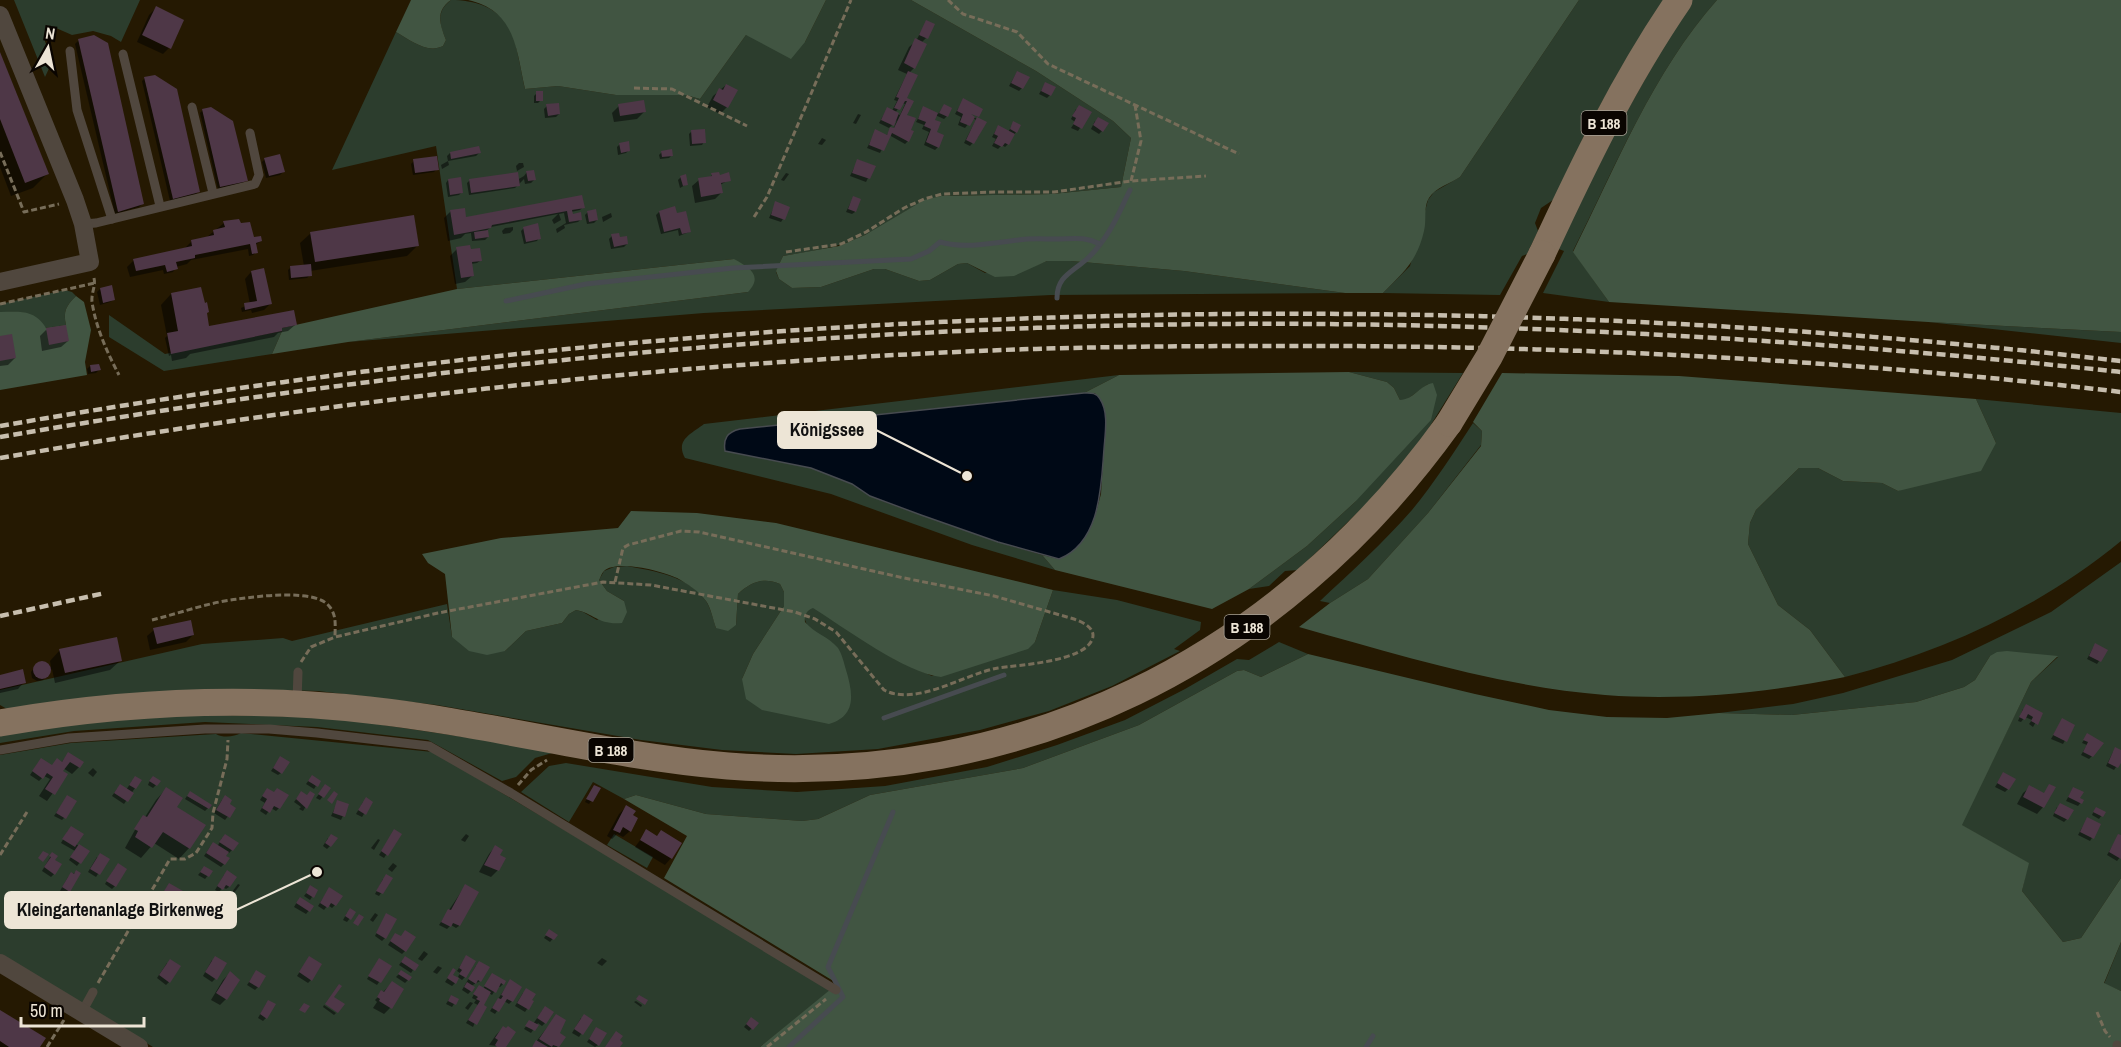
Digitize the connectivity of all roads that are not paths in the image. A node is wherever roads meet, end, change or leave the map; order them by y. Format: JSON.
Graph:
{"nodes":[{"id":1,"x":1679,"y":0,"type":"edge"},
{"id":2,"x":0,"y":15,"type":"edge"},
{"id":3,"x":70,"y":51,"type":"dead end"},
{"id":4,"x":123,"y":54,"type":"dead end"},
{"id":5,"x":192,"y":107,"type":"dead end"},
{"id":6,"x":250,"y":134,"type":"dead end"},
{"id":7,"x":213,"y":193,"type":"junction"},
{"id":8,"x":160,"y":206,"type":"junction"},
{"id":9,"x":112,"y":219,"type":"junction"},
{"id":10,"x":83,"y":224,"type":"junction"},
{"id":11,"x":0,"y":282,"type":"edge"},
{"id":12,"x":298,"y":672,"type":"road end"},
{"id":13,"x":297,"y":704,"type":"junction"},
{"id":14,"x":0,"y":723,"type":"edge"},
{"id":15,"x":0,"y":750,"type":"edge"},
{"id":16,"x":0,"y":963,"type":"edge"},
{"id":17,"x":836,"y":990,"type":"road end"},
{"id":18,"x":93,"y":992,"type":"road end"},
{"id":19,"x":77,"y":1009,"type":"junction"},
{"id":20,"x":139,"y":1047,"type":"edge"}],
"edges":[{"from":1,"to":13,"type":"main road","number":"B 188","bridge":true},
{"from":2,"to":10,"type":"street"},
{"from":3,"to":9,"type":"lane"},
{"from":4,"to":8,"type":"lane"},
{"from":5,"to":7,"type":"lane"},
{"from":6,"to":7,"type":"lane"},
{"from":7,"to":8,"type":"lane"},
{"from":8,"to":9,"type":"lane"},
{"from":9,"to":10,"type":"lane"},
{"from":10,"to":11,"type":"street"},
{"from":12,"to":13,"type":"lane"},
{"from":13,"to":14,"type":"main road","number":"B 188"},
{"from":15,"to":17,"type":"lane"},
{"from":16,"to":19,"type":"street"},
{"from":18,"to":19,"type":"lane"},
{"from":19,"to":20,"type":"street"}]}
